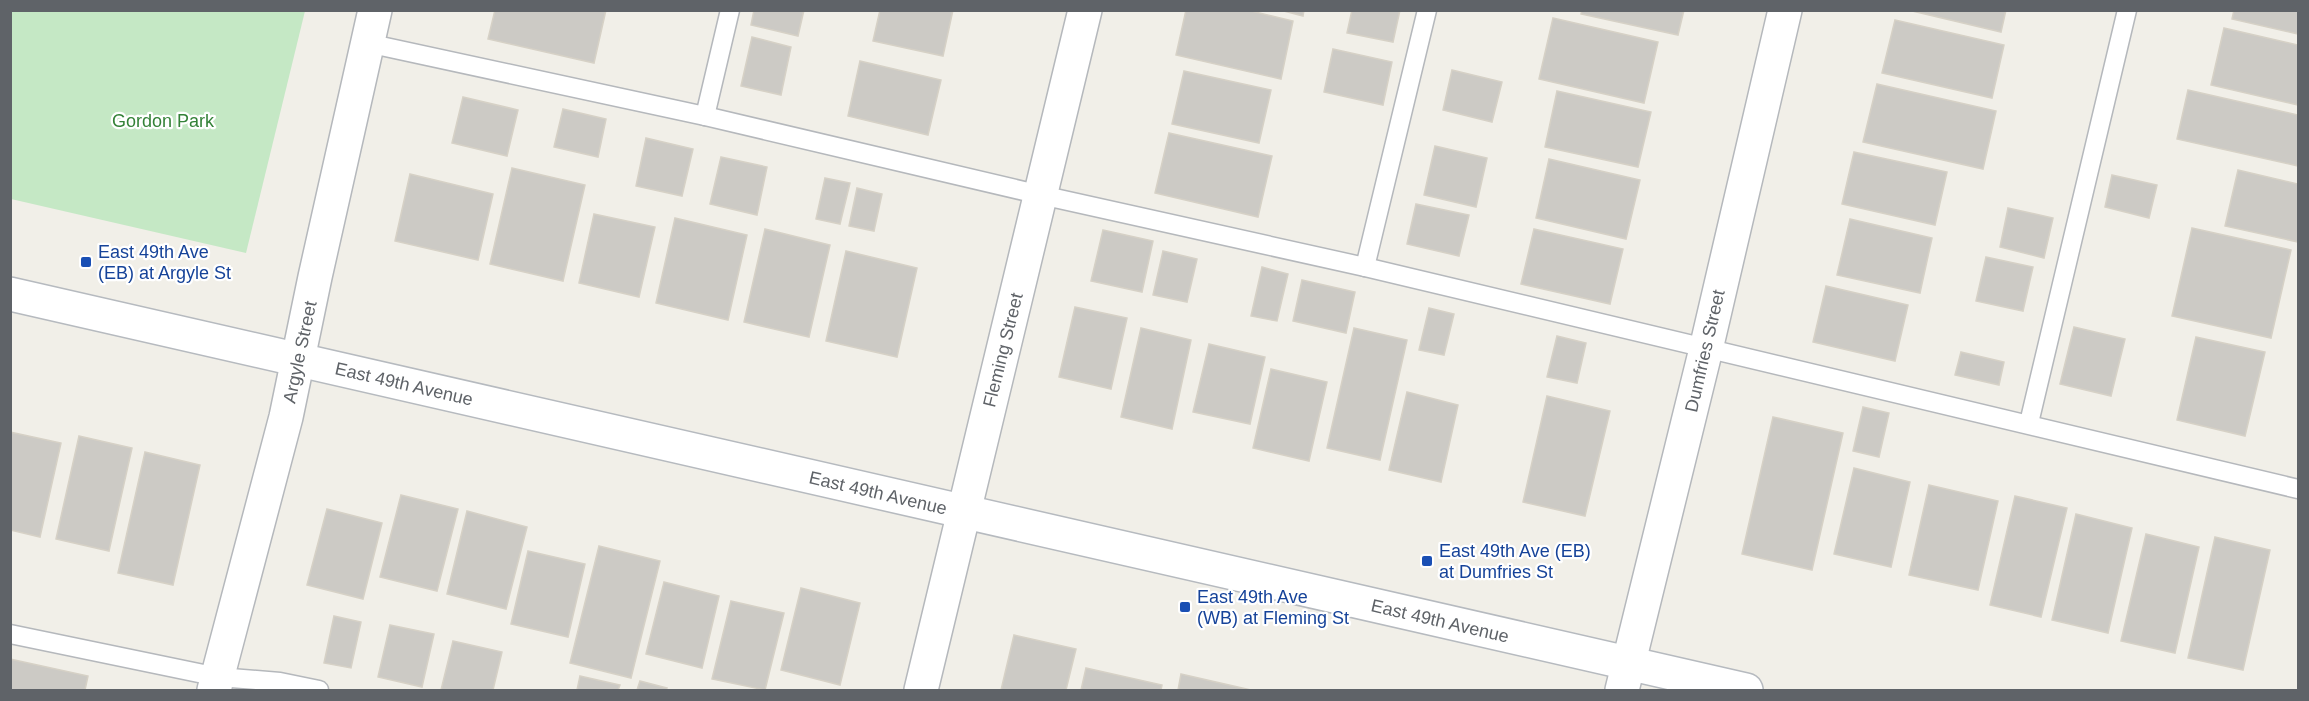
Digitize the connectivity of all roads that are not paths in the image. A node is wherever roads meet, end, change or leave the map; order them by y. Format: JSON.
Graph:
{"nodes":[{"id":1,"x":375,"y":10,"type":"edge"},
{"id":2,"x":730,"y":10,"type":"edge"},
{"id":3,"x":1085,"y":10,"type":"edge"},
{"id":4,"x":1427,"y":10,"type":"edge"},
{"id":5,"x":1785,"y":10,"type":"edge"},
{"id":6,"x":2127,"y":10,"type":"edge"},
{"id":7,"x":367,"y":43,"type":"junction"},
{"id":8,"x":705,"y":116,"type":"junction"},
{"id":9,"x":1041,"y":195,"type":"junction"},
{"id":10,"x":1365,"y":267,"type":"junction"},
{"id":11,"x":10,"y":294,"type":"edge"},
{"id":12,"x":1706,"y":349,"type":"junction"},
{"id":13,"x":298,"y":360,"type":"junction"},
{"id":14,"x":2029,"y":423,"type":"junction"},
{"id":15,"x":2298,"y":489,"type":"edge"},
{"id":16,"x":963,"y":513,"type":"junction"},
{"id":17,"x":10,"y":634,"type":"edge"},
{"id":18,"x":1626,"y":677,"type":"edge"},
{"id":19,"x":216,"y":684,"type":"edge"},
{"id":20,"x":319,"y":690,"type":"edge"},
{"id":21,"x":921,"y":690,"type":"edge"},
{"id":22,"x":1746,"y":690,"type":"edge"}],
"edges":[{"from":1,"to":7,"type":"street","name":"Argyle Street"},
{"from":2,"to":8,"type":"lane"},
{"from":3,"to":9,"type":"street","name":"Fleming Street"},
{"from":4,"to":10,"type":"lane"},
{"from":5,"to":12,"type":"street","name":"Dumfries Street"},
{"from":6,"to":14,"type":"lane"},
{"from":7,"to":8,"type":"lane"},
{"from":7,"to":13,"type":"street","name":"Argyle Street"},
{"from":8,"to":9,"type":"lane"},
{"from":9,"to":10,"type":"lane"},
{"from":9,"to":16,"type":"street","name":"Fleming Street"},
{"from":10,"to":12,"type":"lane"},
{"from":11,"to":13,"type":"street","name":"East 49th Avenue"},
{"from":12,"to":14,"type":"lane"},
{"from":12,"to":18,"type":"street","name":"Dumfries Street"},
{"from":13,"to":16,"type":"street","name":"East 49th Avenue"},
{"from":13,"to":19,"type":"street","name":"Argyle Street"},
{"from":14,"to":15,"type":"lane"},
{"from":16,"to":18,"type":"street","name":"East 49th Avenue"},
{"from":16,"to":21,"type":"street","name":"Fleming Street"},
{"from":17,"to":19,"type":"lane"},
{"from":18,"to":22,"type":"street","name":"East 49th Avenue"},
{"from":19,"to":20,"type":"lane"}]}
